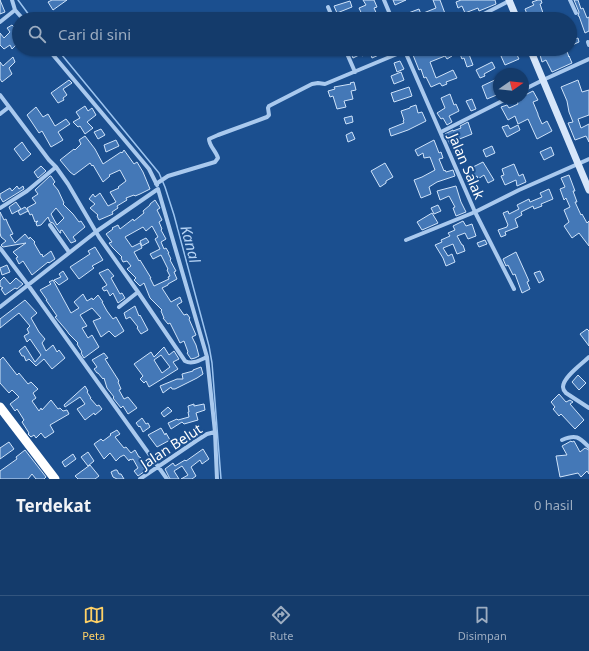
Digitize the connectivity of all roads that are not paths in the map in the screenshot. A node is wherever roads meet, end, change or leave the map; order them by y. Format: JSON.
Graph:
{"nodes":[{"id":1,"x":12,"y":0,"type":"edge"},
{"id":2,"x":384,"y":0,"type":"edge"},
{"id":3,"x":510,"y":0,"type":"edge"},
{"id":4,"x":570,"y":0,"type":"edge"},
{"id":5,"x":328,"y":7,"type":"dead end"},
{"id":6,"x":15,"y":10,"type":"joint"},
{"id":7,"x":12,"y":12,"type":"edge"},
{"id":8,"x":12,"y":12,"type":"edge"},
{"id":9,"x":330,"y":12,"type":"edge"},
{"id":10,"x":389,"y":12,"type":"edge"},
{"id":11,"x":487,"y":12,"type":"edge"},
{"id":12,"x":514,"y":12,"type":"edge"},
{"id":13,"x":576,"y":12,"type":"edge"},
{"id":14,"x":0,"y":22,"type":"edge"},
{"id":15,"x":54,"y":56,"type":"edge"},
{"id":16,"x":348,"y":56,"type":"edge"},
{"id":17,"x":392,"y":56,"type":"edge"},
{"id":18,"x":409,"y":56,"type":"edge"},
{"id":19,"x":533,"y":56,"type":"edge"},
{"id":20,"x":589,"y":59,"type":"edge"},
{"id":21,"x":355,"y":72,"type":"junction"},
{"id":22,"x":543,"y":80,"type":"junction"},
{"id":23,"x":529,"y":87,"type":"edge"},
{"id":24,"x":0,"y":95,"type":"edge"},
{"id":25,"x":496,"y":104,"type":"edge"},
{"id":26,"x":9,"y":107,"type":"junction"},
{"id":27,"x":0,"y":114,"type":"edge"},
{"id":28,"x":441,"y":132,"type":"junction"},
{"id":29,"x":589,"y":159,"type":"edge"},
{"id":30,"x":578,"y":164,"type":"junction"},
{"id":31,"x":56,"y":167,"type":"junction"},
{"id":32,"x":157,"y":183,"type":"junction"},
{"id":33,"x":158,"y":189,"type":"junction"},
{"id":34,"x":589,"y":190,"type":"edge"},
{"id":35,"x":0,"y":208,"type":"edge"},
{"id":36,"x":475,"y":212,"type":"junction"},
{"id":37,"x":50,"y":225,"type":"dead end"},
{"id":38,"x":96,"y":231,"type":"junction"},
{"id":39,"x":406,"y":240,"type":"dead end"},
{"id":40,"x":0,"y":248,"type":"edge"},
{"id":41,"x":69,"y":252,"type":"junction"},
{"id":42,"x":28,"y":285,"type":"junction"},
{"id":43,"x":514,"y":289,"type":"dead end"},
{"id":44,"x":138,"y":292,"type":"junction"},
{"id":45,"x":119,"y":307,"type":"dead end"},
{"id":46,"x":0,"y":308,"type":"edge"},
{"id":47,"x":207,"y":357,"type":"junction"},
{"id":48,"x":589,"y":357,"type":"edge"},
{"id":49,"x":0,"y":407,"type":"edge"},
{"id":50,"x":589,"y":408,"type":"edge"},
{"id":51,"x":215,"y":432,"type":"junction"},
{"id":52,"x":562,"y":440,"type":"dead end"},
{"id":53,"x":589,"y":447,"type":"edge"},
{"id":54,"x":158,"y":467,"type":"junction"},
{"id":55,"x":55,"y":479,"type":"edge"},
{"id":56,"x":140,"y":479,"type":"edge"},
{"id":57,"x":167,"y":479,"type":"edge"},
{"id":58,"x":217,"y":479,"type":"edge"}],
"edges":[{"from":1,"to":6,"type":"street"},
{"from":2,"to":10,"type":"street"},
{"from":3,"to":11,"type":"street"},
{"from":3,"to":12,"type":"main road"},
{"from":4,"to":13,"type":"street"},
{"from":5,"to":9,"type":"street"},
{"from":6,"to":8,"type":"street"},
{"from":7,"to":14,"type":"street"},
{"from":15,"to":32,"type":"street"},
{"from":16,"to":21,"type":"street"},
{"from":17,"to":21,"type":"street"},
{"from":18,"to":28,"type":"street","name":"Jalan Salak"},
{"from":19,"to":22,"type":"main road"},
{"from":20,"to":22,"type":"street"},
{"from":21,"to":32,"type":"street"},
{"from":22,"to":23,"type":"street"},
{"from":22,"to":30,"type":"main road"},
{"from":24,"to":26,"type":"street"},
{"from":25,"to":28,"type":"street"},
{"from":26,"to":27,"type":"street"},
{"from":26,"to":31,"type":"street"},
{"from":28,"to":36,"type":"street","name":"Jalan Salak"},
{"from":29,"to":30,"type":"street"},
{"from":30,"to":34,"type":"main road"},
{"from":30,"to":36,"type":"street"},
{"from":31,"to":35,"type":"street"},
{"from":31,"to":38,"type":"street"},
{"from":32,"to":33,"type":"street"},
{"from":33,"to":38,"type":"street"},
{"from":33,"to":47,"type":"street"},
{"from":36,"to":39,"type":"street"},
{"from":36,"to":43,"type":"street","name":"Jalan Salak"},
{"from":37,"to":41,"type":"street"},
{"from":38,"to":41,"type":"street"},
{"from":38,"to":44,"type":"street"},
{"from":40,"to":42,"type":"street"},
{"from":41,"to":42,"type":"street"},
{"from":42,"to":46,"type":"street"},
{"from":42,"to":54,"type":"street"},
{"from":44,"to":45,"type":"street"},
{"from":44,"to":47,"type":"street"},
{"from":47,"to":51,"type":"street"},
{"from":48,"to":50,"type":"street"},
{"from":49,"to":55,"type":"highway"},
{"from":51,"to":54,"type":"street","name":"Jalan Belut"},
{"from":51,"to":58,"type":"street"},
{"from":52,"to":53,"type":"street"},
{"from":54,"to":56,"type":"street","name":"Jalan Belut"},
{"from":54,"to":57,"type":"street"}]}
